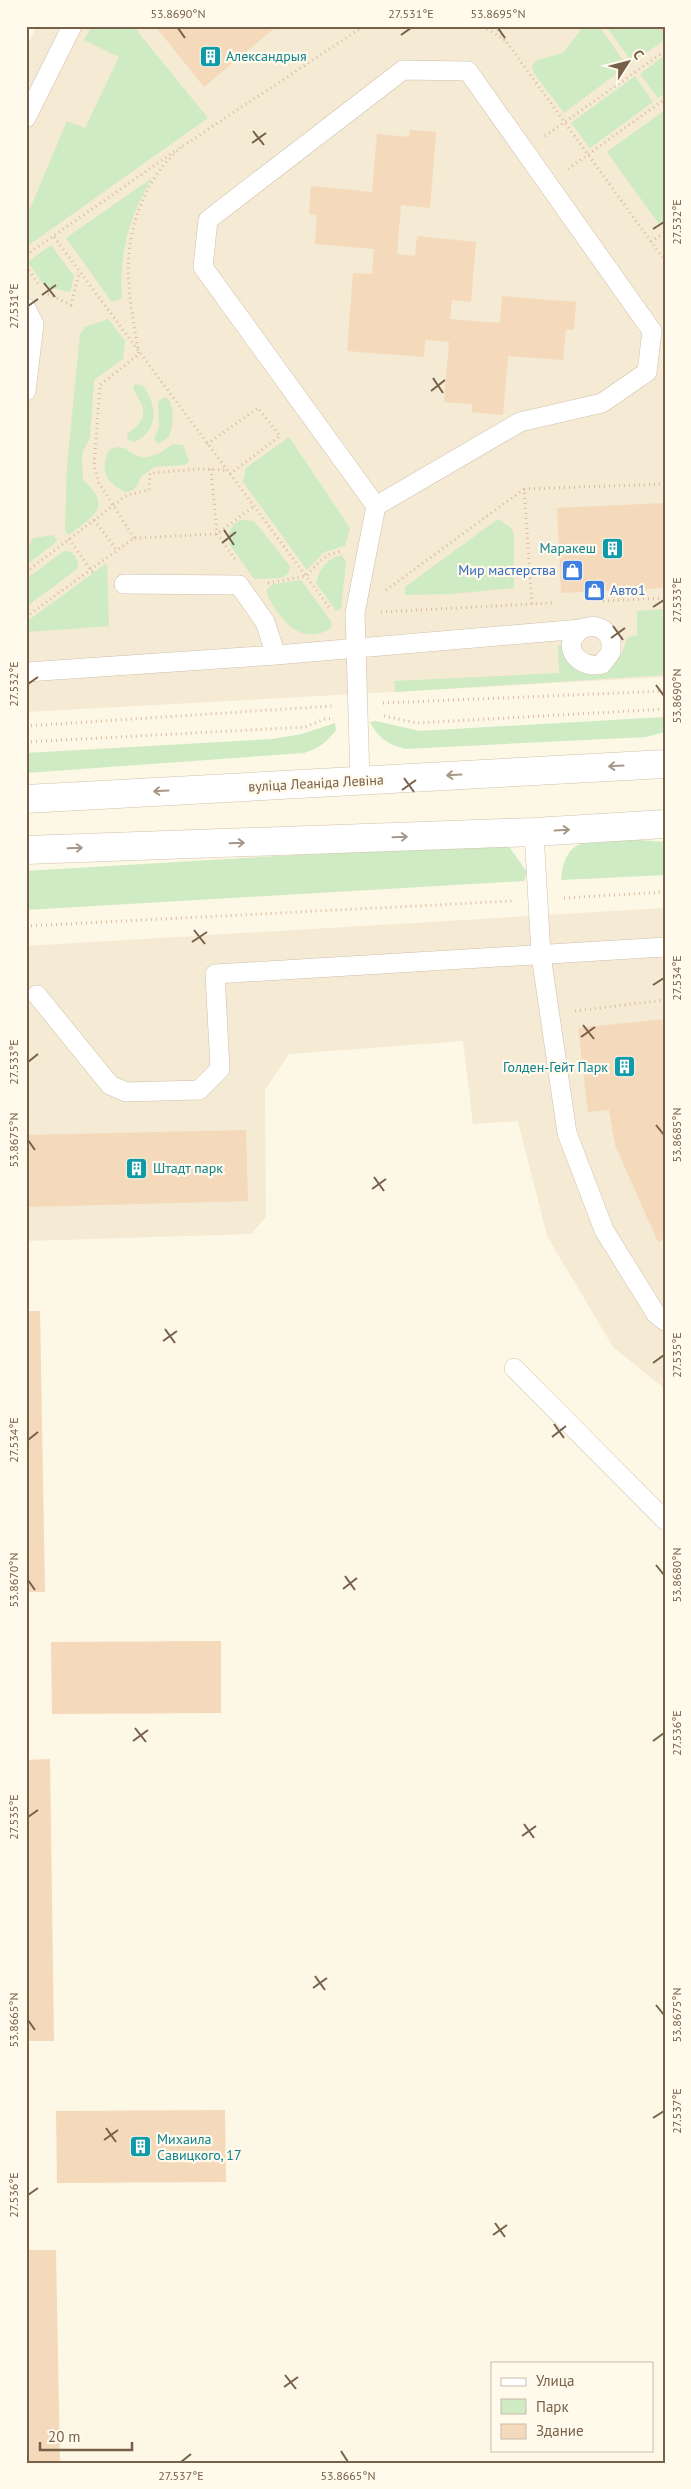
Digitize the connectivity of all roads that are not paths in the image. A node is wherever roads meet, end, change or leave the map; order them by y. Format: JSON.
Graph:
{"nodes":[{"id":1,"x":72,"y":26,"type":"edge"},
{"id":2,"x":26,"y":118,"type":"edge"},
{"id":3,"x":26,"y":308,"type":"edge"},
{"id":4,"x":26,"y":391,"type":"edge"},
{"id":5,"x":376,"y":506,"type":"junction"},
{"id":6,"x":124,"y":584,"type":"dead end"},
{"id":7,"x":581,"y":629,"type":"dead end"},
{"id":8,"x":355,"y":649,"type":"junction"},
{"id":9,"x":276,"y":655,"type":"junction"},
{"id":10,"x":26,"y":672,"type":"edge"},
{"id":11,"x":665,"y":764,"type":"edge"},
{"id":12,"x":360,"y":780,"type":"junction"},
{"id":13,"x":26,"y":799,"type":"edge"},
{"id":14,"x":665,"y":824,"type":"edge"},
{"id":15,"x":534,"y":832,"type":"junction"},
{"id":16,"x":26,"y":850,"type":"edge"},
{"id":17,"x":665,"y":947,"type":"edge"},
{"id":18,"x":541,"y":955,"type":"junction"},
{"id":19,"x":37,"y":995,"type":"dead end"},
{"id":20,"x":665,"y":1321,"type":"edge"},
{"id":21,"x":514,"y":1368,"type":"dead end"},
{"id":22,"x":665,"y":1520,"type":"edge"}],
"edges":[{"from":1,"to":2,"type":"lane"},
{"from":3,"to":4,"type":"lane"},
{"from":5,"to":5,"type":"lane"},
{"from":5,"to":8,"type":"lane"},
{"from":6,"to":9,"type":"lane"},
{"from":7,"to":8,"type":"lane"},
{"from":8,"to":9,"type":"lane"},
{"from":8,"to":12,"type":"lane"},
{"from":9,"to":10,"type":"lane"},
{"from":11,"to":12,"type":"main road","name":"вуліца Леаніда Левіна","one_way":true},
{"from":12,"to":13,"type":"main road","name":"вуліца Леаніда Левіна","one_way":true},
{"from":15,"to":14,"type":"main road","one_way":true},
{"from":16,"to":15,"type":"main road","one_way":true},
{"from":15,"to":18,"type":"lane"},
{"from":17,"to":18,"type":"lane"},
{"from":18,"to":19,"type":"lane"},
{"from":18,"to":20,"type":"lane"},
{"from":21,"to":22,"type":"lane"}]}
